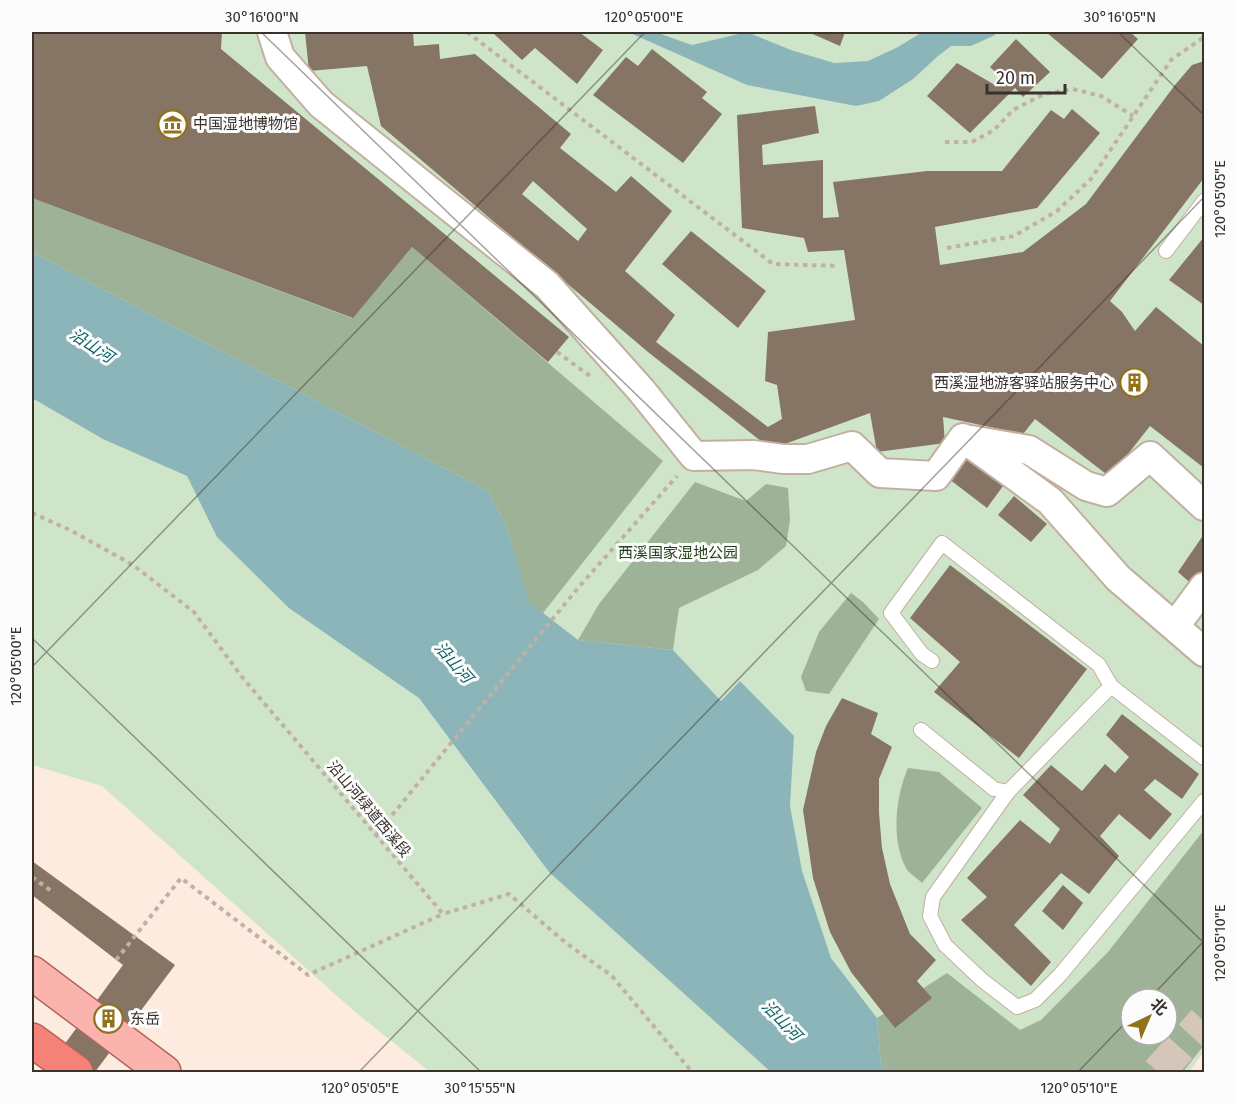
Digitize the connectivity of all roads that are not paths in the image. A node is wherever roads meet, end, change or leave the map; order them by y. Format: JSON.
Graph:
{"nodes":[{"id":1,"x":272,"y":32,"type":"edge"},
{"id":2,"x":1204,"y":201,"type":"edge"},
{"id":3,"x":1166,"y":251,"type":"dead end"},
{"id":4,"x":963,"y":438,"type":"junction"},
{"id":5,"x":1204,"y":506,"type":"edge"},
{"id":6,"x":1204,"y":587,"type":"edge"},
{"id":7,"x":1175,"y":627,"type":"junction"},
{"id":8,"x":1204,"y":652,"type":"edge"},
{"id":9,"x":932,"y":661,"type":"dead end"},
{"id":10,"x":1111,"y":686,"type":"junction"},
{"id":11,"x":921,"y":730,"type":"dead end"},
{"id":12,"x":1204,"y":759,"type":"edge"},
{"id":13,"x":1008,"y":792,"type":"junction"},
{"id":14,"x":1204,"y":801,"type":"edge"},
{"id":15,"x":32,"y":973,"type":"edge"},
{"id":16,"x":32,"y":1040,"type":"edge"},
{"id":17,"x":76,"y":1072,"type":"edge"},
{"id":18,"x":164,"y":1072,"type":"edge"}],
"edges":[{"from":1,"to":4,"type":"street"},
{"from":2,"to":3,"type":"lane"},
{"from":4,"to":5,"type":"street"},
{"from":4,"to":7,"type":"street"},
{"from":6,"to":7,"type":"street"},
{"from":7,"to":8,"type":"street"},
{"from":9,"to":10,"type":"lane"},
{"from":10,"to":12,"type":"lane"},
{"from":10,"to":13,"type":"lane"},
{"from":11,"to":13,"type":"lane"},
{"from":13,"to":14,"type":"lane"},
{"from":15,"to":18,"type":"main road"},
{"from":16,"to":17,"type":"highway"}]}
